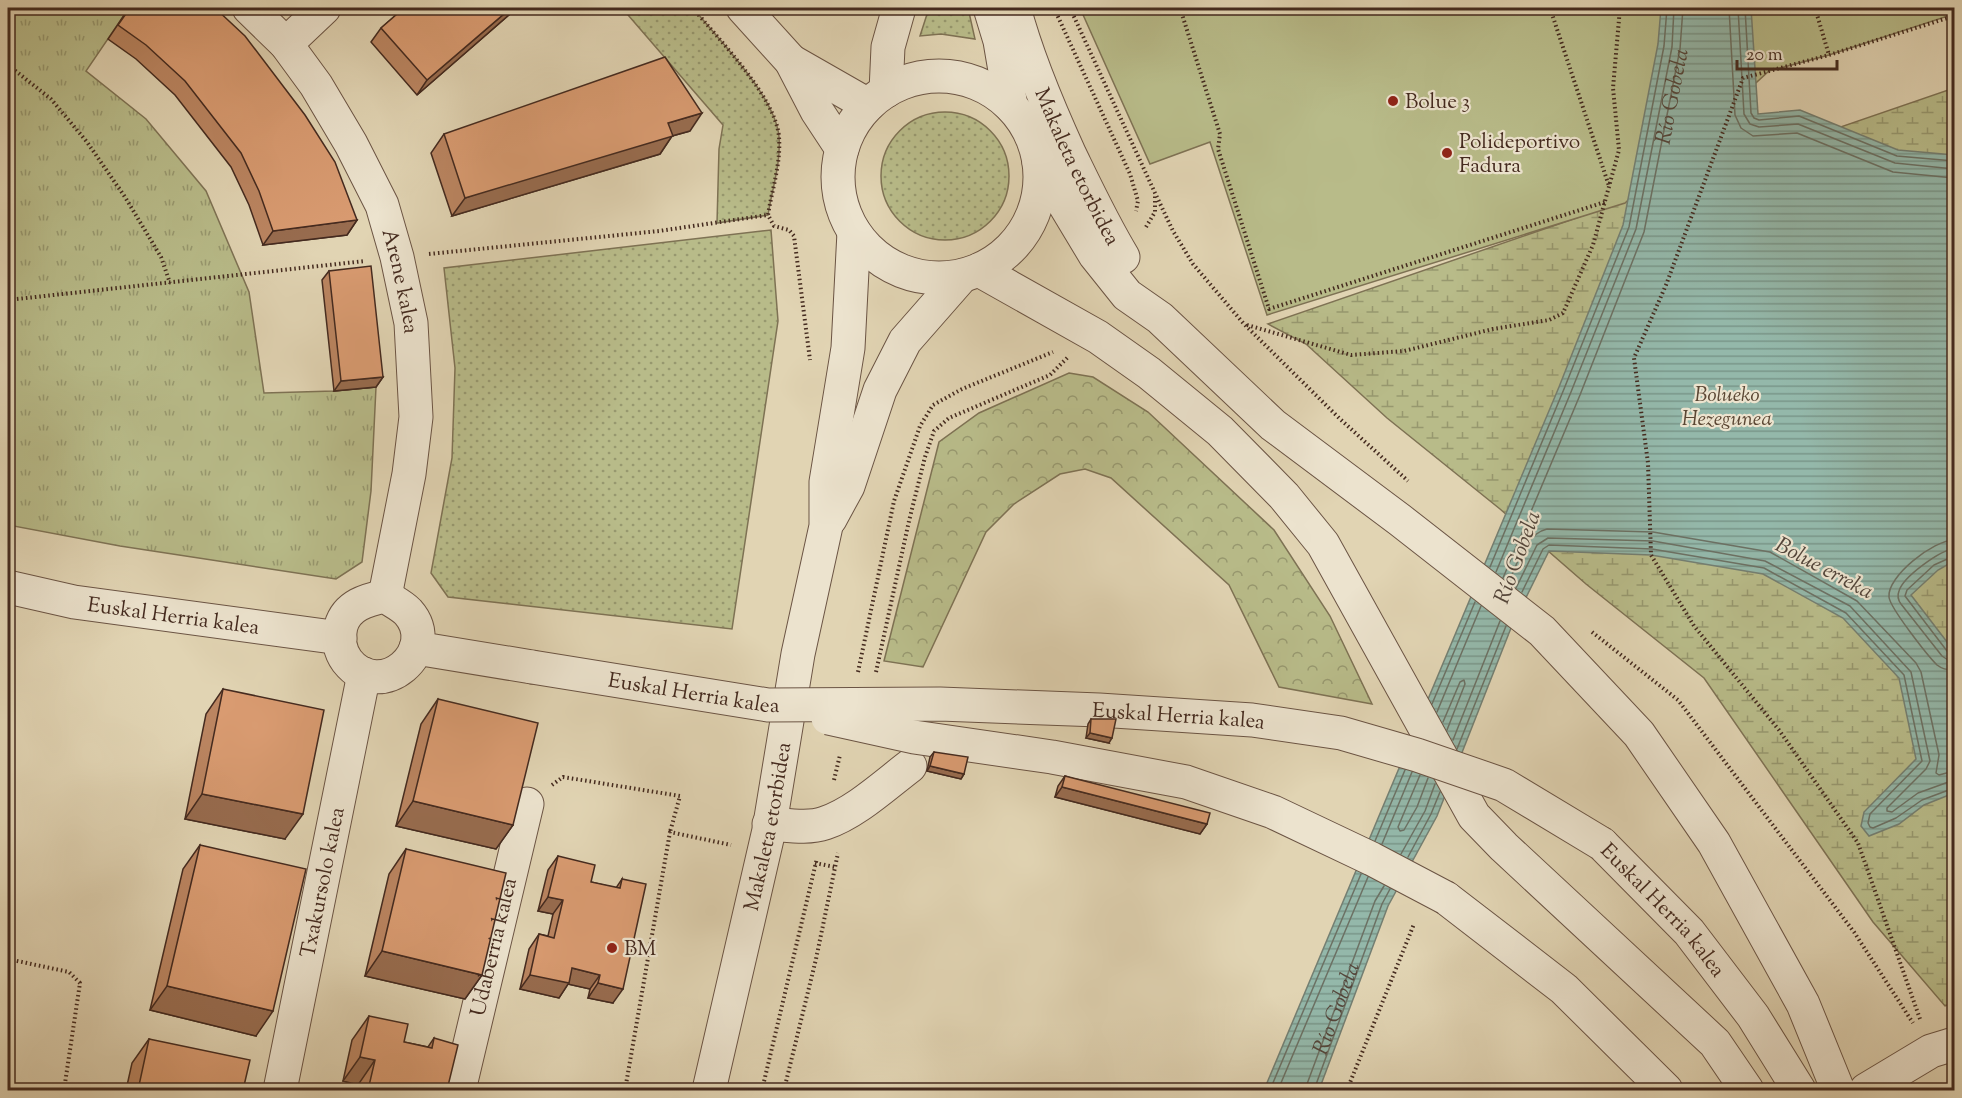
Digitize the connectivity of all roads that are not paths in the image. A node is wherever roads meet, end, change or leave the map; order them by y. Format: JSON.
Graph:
{"nodes":[{"id":1,"x":249,"y":8,"type":"edge"},
{"id":2,"x":324,"y":8,"type":"edge"},
{"id":3,"x":743,"y":8,"type":"edge"},
{"id":4,"x":899,"y":8,"type":"edge"},
{"id":5,"x":990,"y":8,"type":"edge"},
{"id":6,"x":1014,"y":8,"type":"edge"},
{"id":7,"x":286,"y":44,"type":"junction"},
{"id":8,"x":791,"y":61,"type":"junction"},
{"id":9,"x":877,"y":98,"type":"junction"},
{"id":10,"x":1011,"y":106,"type":"junction"},
{"id":11,"x":842,"y":149,"type":"junction"},
{"id":12,"x":1039,"y":162,"type":"junction"},
{"id":13,"x":854,"y":232,"type":"junction"},
{"id":14,"x":970,"y":273,"type":"junction"},
{"id":15,"x":1160,"y":318,"type":"junction"},
{"id":16,"x":826,"y":526,"type":"junction"},
{"id":17,"x":8,"y":587,"type":"edge"},
{"id":18,"x":385,"y":596,"type":"junction"},
{"id":19,"x":340,"y":638,"type":"junction"},
{"id":20,"x":416,"y":648,"type":"junction"},
{"id":21,"x":364,"y":674,"type":"junction"},
{"id":22,"x":768,"y":705,"type":"junction"},
{"id":23,"x":910,"y":766,"type":"dead end"},
{"id":24,"x":527,"y":804,"type":"edge"},
{"id":25,"x":766,"y":838,"type":"junction"},
{"id":26,"x":1943,"y":1047,"type":"edge"},
{"id":27,"x":280,"y":1090,"type":"edge"},
{"id":28,"x":459,"y":1090,"type":"edge"},
{"id":29,"x":709,"y":1090,"type":"edge"},
{"id":30,"x":1666,"y":1090,"type":"edge"},
{"id":31,"x":1747,"y":1090,"type":"edge"},
{"id":32,"x":1799,"y":1090,"type":"edge"},
{"id":33,"x":1838,"y":1090,"type":"edge"},
{"id":34,"x":1866,"y":1090,"type":"edge"}],
"edges":[{"from":1,"to":7,"type":"street","name":"Arene kalea"},
{"from":2,"to":7,"type":"street"},
{"from":3,"to":8,"type":"street"},
{"from":4,"to":9,"type":"street"},
{"from":5,"to":10,"type":"street","name":"Makaleta etorbidea"},
{"from":6,"to":15,"type":"street","name":"Makaleta etorbidea"},
{"from":7,"to":18,"type":"street","name":"Arene kalea"},
{"from":8,"to":9,"type":"street"},
{"from":8,"to":11,"type":"street"},
{"from":9,"to":10,"type":"street"},
{"from":9,"to":11,"type":"street"},
{"from":10,"to":12,"type":"street"},
{"from":11,"to":13,"type":"street"},
{"from":12,"to":14,"type":"street"},
{"from":12,"to":15,"type":"street"},
{"from":13,"to":14,"type":"street"},
{"from":13,"to":16,"type":"street","name":"Makaleta etorbidea"},
{"from":14,"to":16,"type":"street","name":"Makaleta etorbidea"},
{"from":14,"to":31,"type":"street"},
{"from":15,"to":33,"type":"street"},
{"from":16,"to":25,"type":"street","name":"Makaleta etorbidea"},
{"from":17,"to":19,"type":"street","name":"Euskal Herria kalea"},
{"from":18,"to":19,"type":"street"},
{"from":18,"to":20,"type":"street"},
{"from":19,"to":21,"type":"street"},
{"from":20,"to":21,"type":"street"},
{"from":20,"to":22,"type":"street","name":"Euskal Herria kalea","bridge":true},
{"from":21,"to":27,"type":"street","name":"Txakursolo kalea"},
{"from":22,"to":30,"type":"street","bridge":true},
{"from":22,"to":32,"type":"street","name":"Euskal Herria kalea","bridge":true},
{"from":23,"to":25,"type":"street"},
{"from":24,"to":28,"type":"street","name":"Udaberria kalea"},
{"from":25,"to":29,"type":"street","name":"Makaleta etorbidea"},
{"from":26,"to":34,"type":"street"}]}
